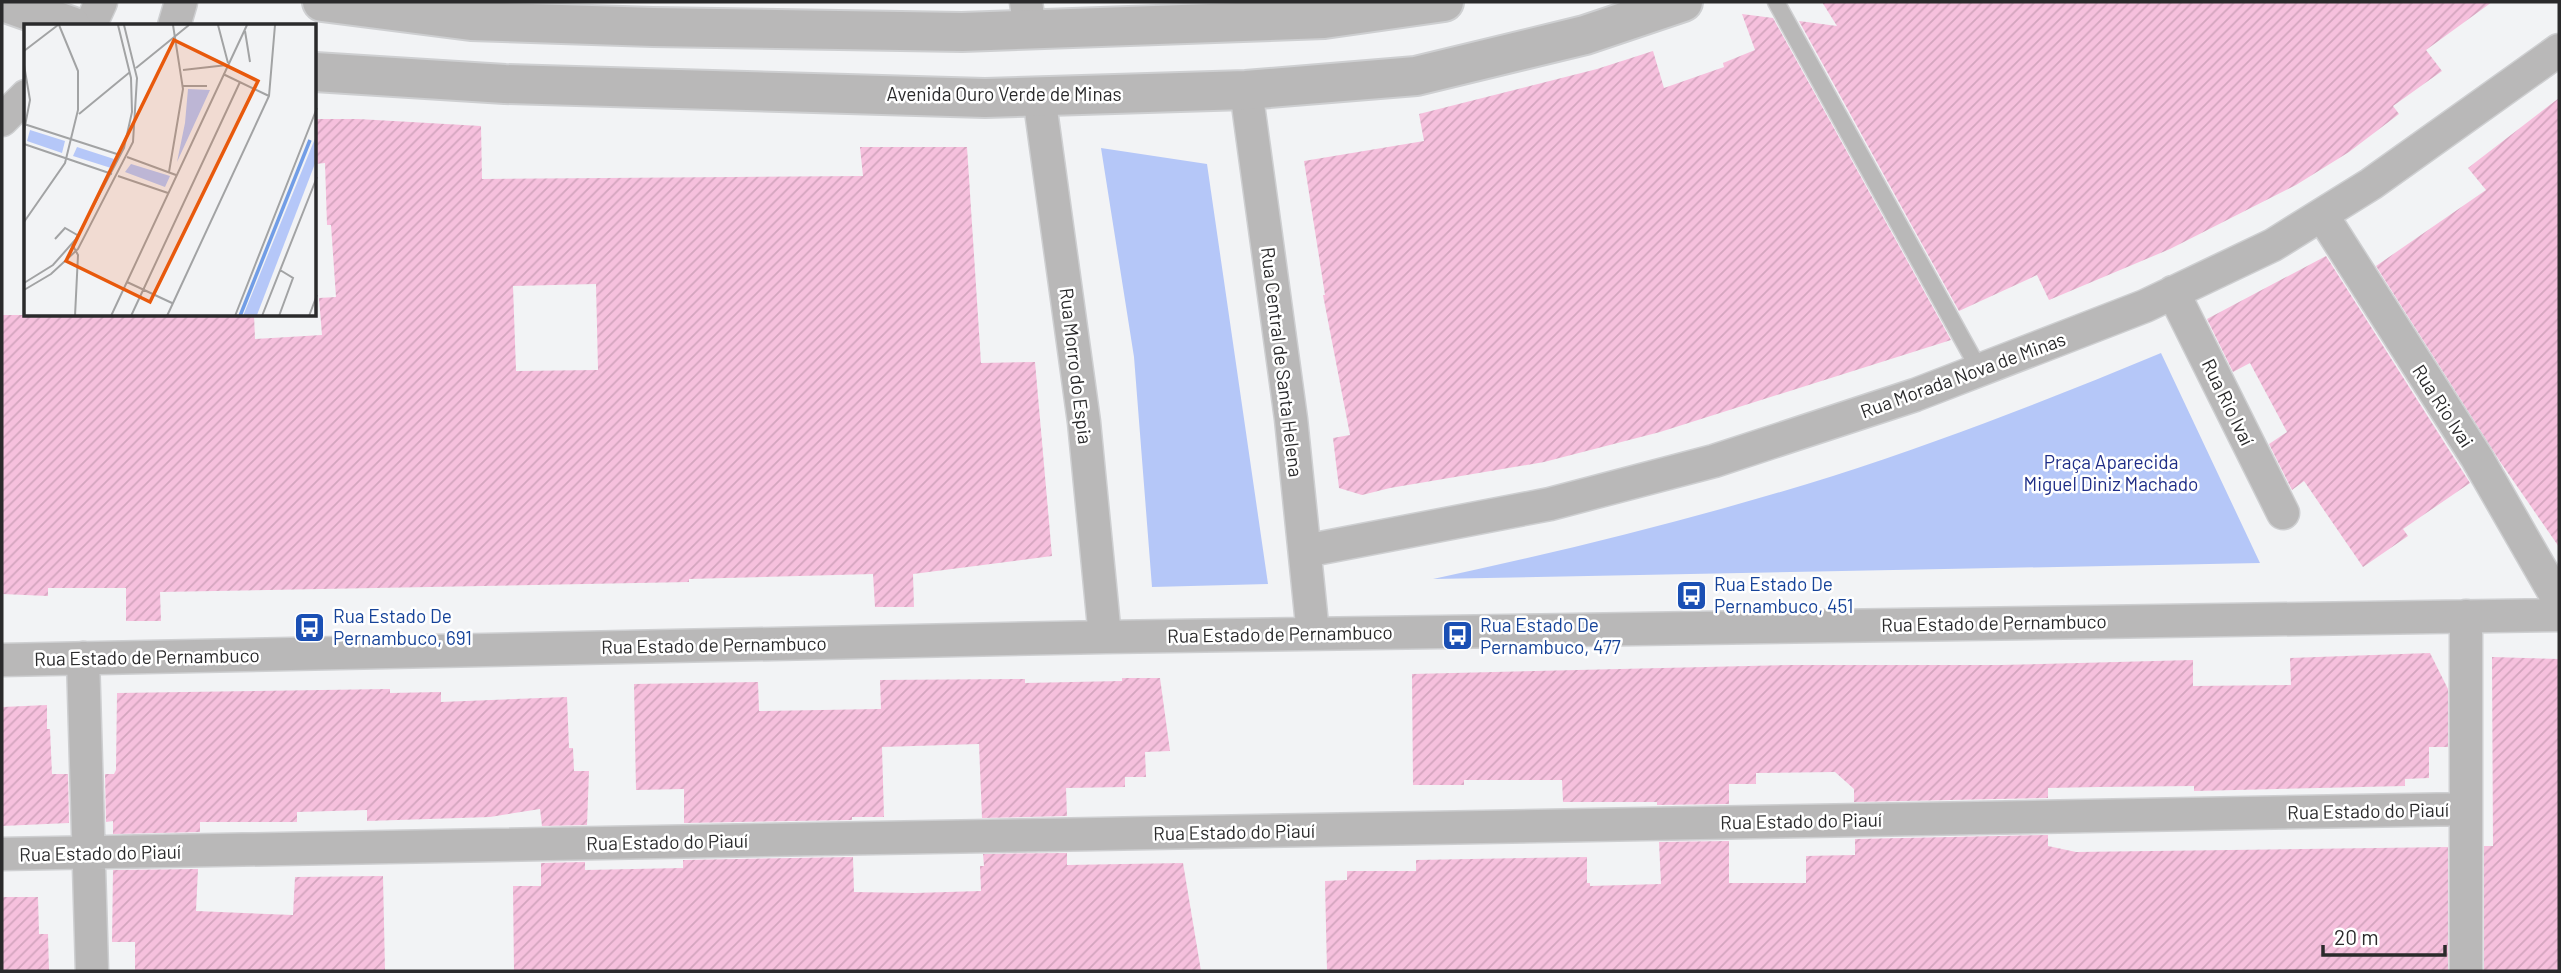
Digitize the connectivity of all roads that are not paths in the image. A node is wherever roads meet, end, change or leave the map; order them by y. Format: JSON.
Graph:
{"nodes":[{"id":1,"x":3,"y":2,"type":"edge"},
{"id":2,"x":101,"y":2,"type":"edge"},
{"id":3,"x":181,"y":2,"type":"edge"},
{"id":4,"x":322,"y":2,"type":"edge"},
{"id":5,"x":1444,"y":2,"type":"edge"},
{"id":6,"x":1683,"y":2,"type":"edge"},
{"id":7,"x":1776,"y":2,"type":"edge"},
{"id":8,"x":1236,"y":13,"type":"edge"},
{"id":9,"x":1028,"y":16,"type":"edge"},
{"id":10,"x":65,"y":24,"type":"edge"},
{"id":11,"x":91,"y":24,"type":"edge"},
{"id":12,"x":175,"y":24,"type":"edge"},
{"id":13,"x":2559,"y":50,"type":"edge"},
{"id":14,"x":317,"y":72,"type":"edge"},
{"id":15,"x":1246,"y":90,"type":"junction"},
{"id":16,"x":1039,"y":96,"type":"junction"},
{"id":17,"x":24,"y":98,"type":"edge"},
{"id":18,"x":24,"y":119,"type":"edge"},
{"id":19,"x":2,"y":120,"type":"edge"},
{"id":20,"x":2,"y":126,"type":"edge"},
{"id":21,"x":2322,"y":215,"type":"junction"},
{"id":22,"x":2173,"y":292,"type":"junction"},
{"id":23,"x":1980,"y":371,"type":"junction"},
{"id":24,"x":2283,"y":513,"type":"dead end"},
{"id":25,"x":1305,"y":551,"type":"junction"},
{"id":26,"x":2559,"y":601,"type":"edge"},
{"id":27,"x":2559,"y":615,"type":"edge"},
{"id":28,"x":2466,"y":617,"type":"junction"},
{"id":29,"x":1313,"y":634,"type":"junction"},
{"id":30,"x":1105,"y":637,"type":"junction"},
{"id":31,"x":83,"y":658,"type":"junction"},
{"id":32,"x":2,"y":660,"type":"edge"},
{"id":33,"x":2466,"y":809,"type":"junction"},
{"id":34,"x":90,"y":853,"type":"junction"},
{"id":35,"x":2,"y":854,"type":"edge"},
{"id":36,"x":92,"y":971,"type":"edge"},
{"id":37,"x":2466,"y":971,"type":"edge"}],
"edges":[{"from":1,"to":10,"type":"street"},
{"from":2,"to":11,"type":"street"},
{"from":3,"to":12,"type":"street"},
{"from":4,"to":9,"type":"street"},
{"from":5,"to":8,"type":"street"},
{"from":6,"to":15,"type":"street","name":"Avenida Ouro Verde de Minas"},
{"from":7,"to":23,"type":"lane"},
{"from":8,"to":9,"type":"street"},
{"from":13,"to":21,"type":"street","name":"Rua Morada Nova de Minas"},
{"from":14,"to":16,"type":"street","name":"Avenida Ouro Verde de Minas"},
{"from":15,"to":16,"type":"street","name":"Avenida Ouro Verde de Minas"},
{"from":15,"to":25,"type":"street","name":"Rua Central de Santa Helena"},
{"from":16,"to":30,"type":"street","name":"Rua Morro do Espia"},
{"from":17,"to":19,"type":"street"},
{"from":18,"to":20,"type":"street"},
{"from":21,"to":22,"type":"street","name":"Rua Morada Nova de Minas"},
{"from":21,"to":26,"type":"street","name":"Rua Rio Ivai"},
{"from":22,"to":23,"type":"street","name":"Rua Morada Nova de Minas"},
{"from":22,"to":24,"type":"street","name":"Rua Rio Ivaí"},
{"from":23,"to":25,"type":"street","name":"Rua Morada Nova de Minas"},
{"from":25,"to":29,"type":"street","name":"Rua Central de Santa Helena"},
{"from":27,"to":28,"type":"street","name":"Rua Estado de Pernambuco"},
{"from":28,"to":29,"type":"street","name":"Rua Estado de Pernambuco"},
{"from":28,"to":33,"type":"street"},
{"from":29,"to":30,"type":"street","name":"Rua Estado de Pernambuco"},
{"from":30,"to":31,"type":"street","name":"Rua Estado de Pernambuco"},
{"from":31,"to":32,"type":"street","name":"Rua Estado de Pernambuco"},
{"from":31,"to":34,"type":"street"},
{"from":33,"to":34,"type":"street","name":"Rua Estado do Piauí"},
{"from":33,"to":37,"type":"street"},
{"from":34,"to":35,"type":"street","name":"Rua Estado do Piauí"},
{"from":34,"to":36,"type":"street"}]}
